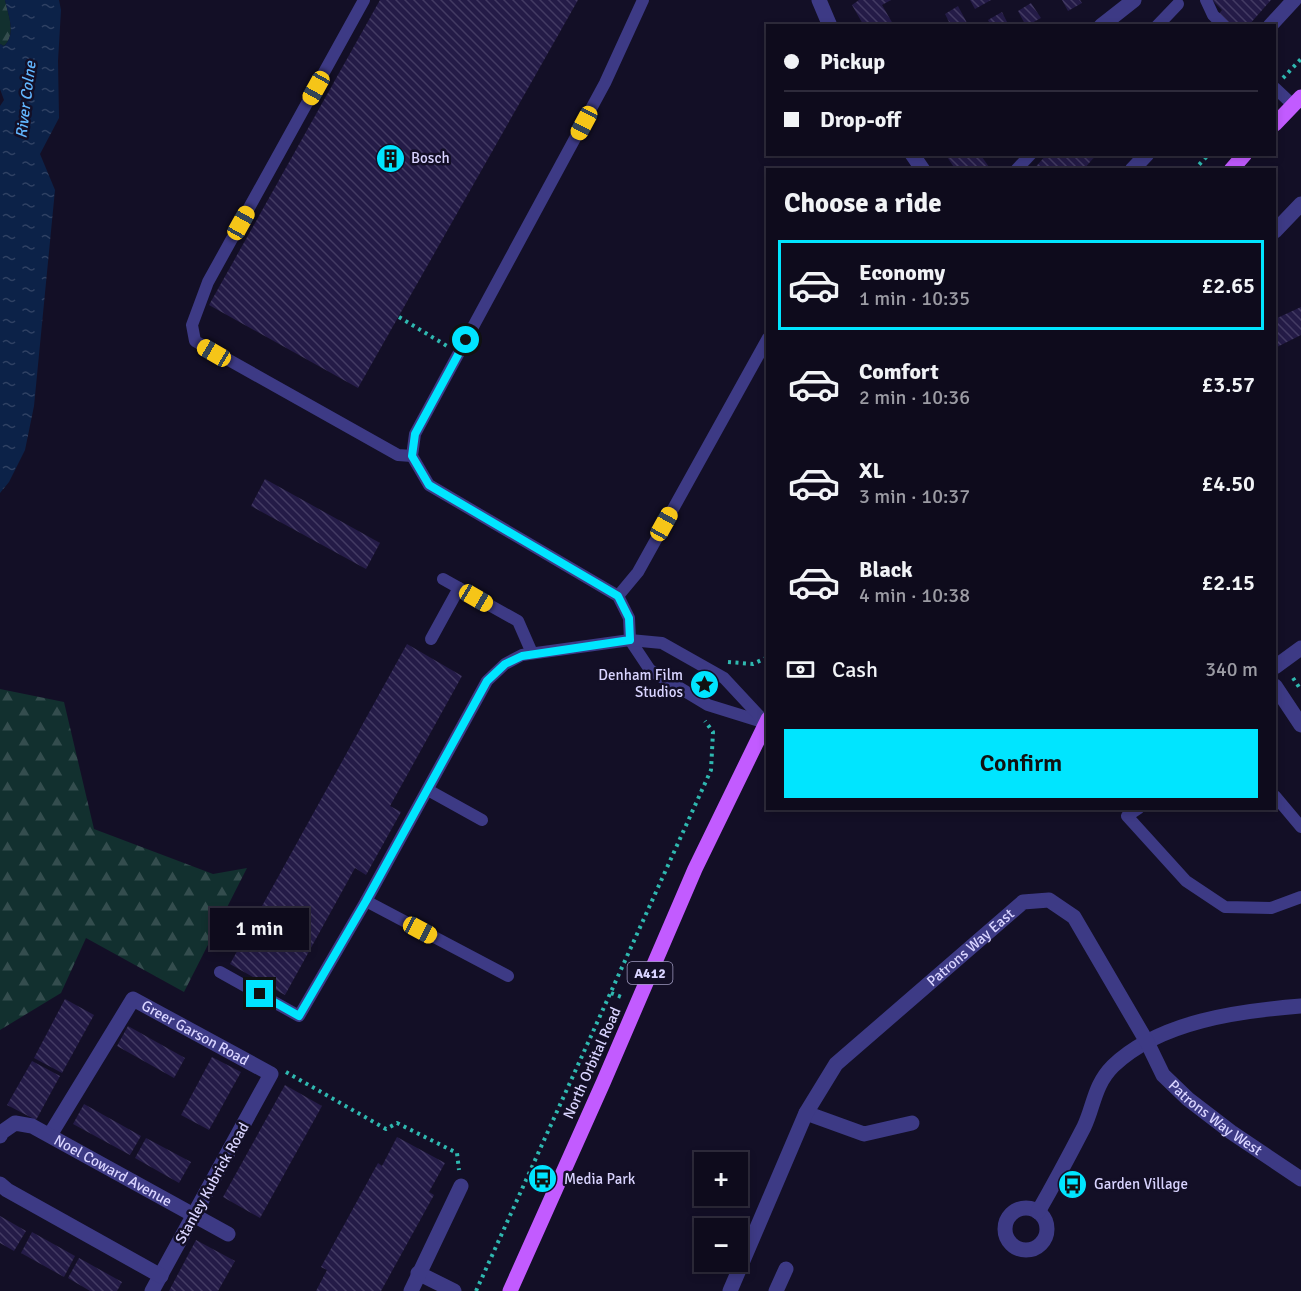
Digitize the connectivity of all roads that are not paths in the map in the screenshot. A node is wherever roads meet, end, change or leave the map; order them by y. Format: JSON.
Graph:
{"nodes":[{"id":1,"x":364,"y":0,"type":"edge"},
{"id":2,"x":642,"y":0,"type":"edge"},
{"id":3,"x":819,"y":0,"type":"edge"},
{"id":4,"x":1134,"y":0,"type":"edge"},
{"id":5,"x":1206,"y":0,"type":"edge"},
{"id":6,"x":1294,"y":0,"type":"edge"},
{"id":7,"x":1178,"y":4,"type":"dead end"},
{"id":8,"x":829,"y":24,"type":"edge"},
{"id":9,"x":1104,"y":24,"type":"edge"},
{"id":10,"x":1159,"y":24,"type":"edge"},
{"id":11,"x":1222,"y":24,"type":"edge"},
{"id":12,"x":1272,"y":24,"type":"edge"},
{"id":13,"x":1277,"y":85,"type":"edge"},
{"id":14,"x":1297,"y":101,"type":"edge"},
{"id":15,"x":1276,"y":123,"type":"edge"},
{"id":16,"x":1029,"y":156,"type":"edge"},
{"id":17,"x":1145,"y":156,"type":"edge"},
{"id":18,"x":1243,"y":156,"type":"edge"},
{"id":19,"x":1019,"y":168,"type":"edge"},
{"id":20,"x":1134,"y":168,"type":"edge"},
{"id":21,"x":1233,"y":168,"type":"edge"},
{"id":22,"x":1301,"y":204,"type":"edge"},
{"id":23,"x":1276,"y":230,"type":"edge"},
{"id":24,"x":766,"y":343,"type":"edge"},
{"id":25,"x":412,"y":456,"type":"junction"},
{"id":26,"x":443,"y":579,"type":"dead end"},
{"id":27,"x":459,"y":588,"type":"junction"},
{"id":28,"x":618,"y":596,"type":"junction"},
{"id":29,"x":431,"y":639,"type":"dead end"},
{"id":30,"x":630,"y":640,"type":"junction"},
{"id":31,"x":1301,"y":648,"type":"edge"},
{"id":32,"x":532,"y":653,"type":"junction"},
{"id":33,"x":1276,"y":666,"type":"edge"},
{"id":34,"x":1276,"y":688,"type":"edge"},
{"id":35,"x":766,"y":720,"type":"edge"},
{"id":36,"x":766,"y":721,"type":"edge"},
{"id":37,"x":766,"y":723,"type":"edge"},
{"id":38,"x":1301,"y":725,"type":"edge"},
{"id":39,"x":428,"y":790,"type":"junction"},
{"id":40,"x":1276,"y":797,"type":"edge"},
{"id":41,"x":1136,"y":810,"type":"edge"},
{"id":42,"x":482,"y":819,"type":"dead end"},
{"id":43,"x":1301,"y":827,"type":"edge"},
{"id":44,"x":1301,"y":897,"type":"edge"},
{"id":45,"x":366,"y":901,"type":"junction"},
{"id":46,"x":219,"y":972,"type":"dead end"},
{"id":47,"x":508,"y":976,"type":"dead end"},
{"id":48,"x":1301,"y":1006,"type":"edge"},
{"id":49,"x":1147,"y":1042,"type":"junction"},
{"id":50,"x":271,"y":1074,"type":"joint"},
{"id":51,"x":806,"y":1113,"type":"junction"},
{"id":52,"x":912,"y":1123,"type":"dead end"},
{"id":53,"x":50,"y":1135,"type":"junction"},
{"id":54,"x":0,"y":1136,"type":"edge"},
{"id":55,"x":1301,"y":1179,"type":"edge"},
{"id":56,"x":0,"y":1184,"type":"edge"},
{"id":57,"x":461,"y":1185,"type":"road end"},
{"id":58,"x":1038,"y":1212,"type":"dead end"},
{"id":59,"x":194,"y":1215,"type":"junction"},
{"id":60,"x":228,"y":1234,"type":"dead end"},
{"id":61,"x":786,"y":1269,"type":"dead end"},
{"id":62,"x":418,"y":1273,"type":"junction"},
{"id":63,"x":161,"y":1276,"type":"junction"},
{"id":64,"x":152,"y":1291,"type":"edge"},
{"id":65,"x":411,"y":1291,"type":"edge"},
{"id":66,"x":454,"y":1291,"type":"edge"},
{"id":67,"x":510,"y":1291,"type":"edge"},
{"id":68,"x":730,"y":1291,"type":"edge"},
{"id":69,"x":776,"y":1291,"type":"edge"}],
"edges":[{"from":1,"to":25,"type":"lane"},
{"from":2,"to":25,"type":"lane"},
{"from":3,"to":8,"type":"street"},
{"from":4,"to":9,"type":"street"},
{"from":5,"to":11,"type":"lane"},
{"from":6,"to":12,"type":"street"},
{"from":7,"to":10,"type":"lane"},
{"from":13,"to":14,"type":"lane"},
{"from":14,"to":15,"type":"main road"},
{"from":16,"to":19,"type":"lane"},
{"from":17,"to":20,"type":"street"},
{"from":18,"to":21,"type":"main road"},
{"from":22,"to":23,"type":"street"},
{"from":24,"to":28,"type":"lane"},
{"from":25,"to":28,"type":"lane"},
{"from":26,"to":27,"type":"lane"},
{"from":27,"to":29,"type":"lane"},
{"from":27,"to":32,"type":"lane"},
{"from":28,"to":30,"type":"lane"},
{"from":30,"to":32,"type":"lane"},
{"from":30,"to":35,"type":"lane"},
{"from":30,"to":36,"type":"lane"},
{"from":31,"to":33,"type":"street"},
{"from":32,"to":39,"type":"lane"},
{"from":34,"to":38,"type":"street"},
{"from":37,"to":67,"type":"main road","name":"North Orbital Road","number":"A412"},
{"from":39,"to":42,"type":"lane"},
{"from":39,"to":45,"type":"lane"},
{"from":40,"to":43,"type":"lane"},
{"from":41,"to":44,"type":"lane"},
{"from":45,"to":46,"type":"lane"},
{"from":45,"to":47,"type":"lane"},
{"from":48,"to":49,"type":"street"},
{"from":49,"to":51,"type":"street","name":"Patrons Way East"},
{"from":49,"to":55,"type":"street","name":"Patrons Way West"},
{"from":49,"to":58,"type":"street"},
{"from":50,"to":53,"type":"street","name":"Greer Garson Road"},
{"from":50,"to":59,"type":"street","name":"Stanley Kubrick Road"},
{"from":51,"to":52,"type":"street"},
{"from":51,"to":68,"type":"street","name":"Patrons Way East"},
{"from":53,"to":54,"type":"street","name":"Noel Coward Avenue"},
{"from":53,"to":59,"type":"street","name":"Noel Coward Avenue"},
{"from":56,"to":63,"type":"street"},
{"from":57,"to":62,"type":"street"},
{"from":59,"to":60,"type":"street","name":"Noel Coward Avenue"},
{"from":59,"to":63,"type":"street","name":"Stanley Kubrick Road"},
{"from":61,"to":69,"type":"street"},
{"from":62,"to":65,"type":"street"},
{"from":62,"to":66,"type":"street"},
{"from":63,"to":64,"type":"street","name":"Stanley Kubrick Road"}]}
